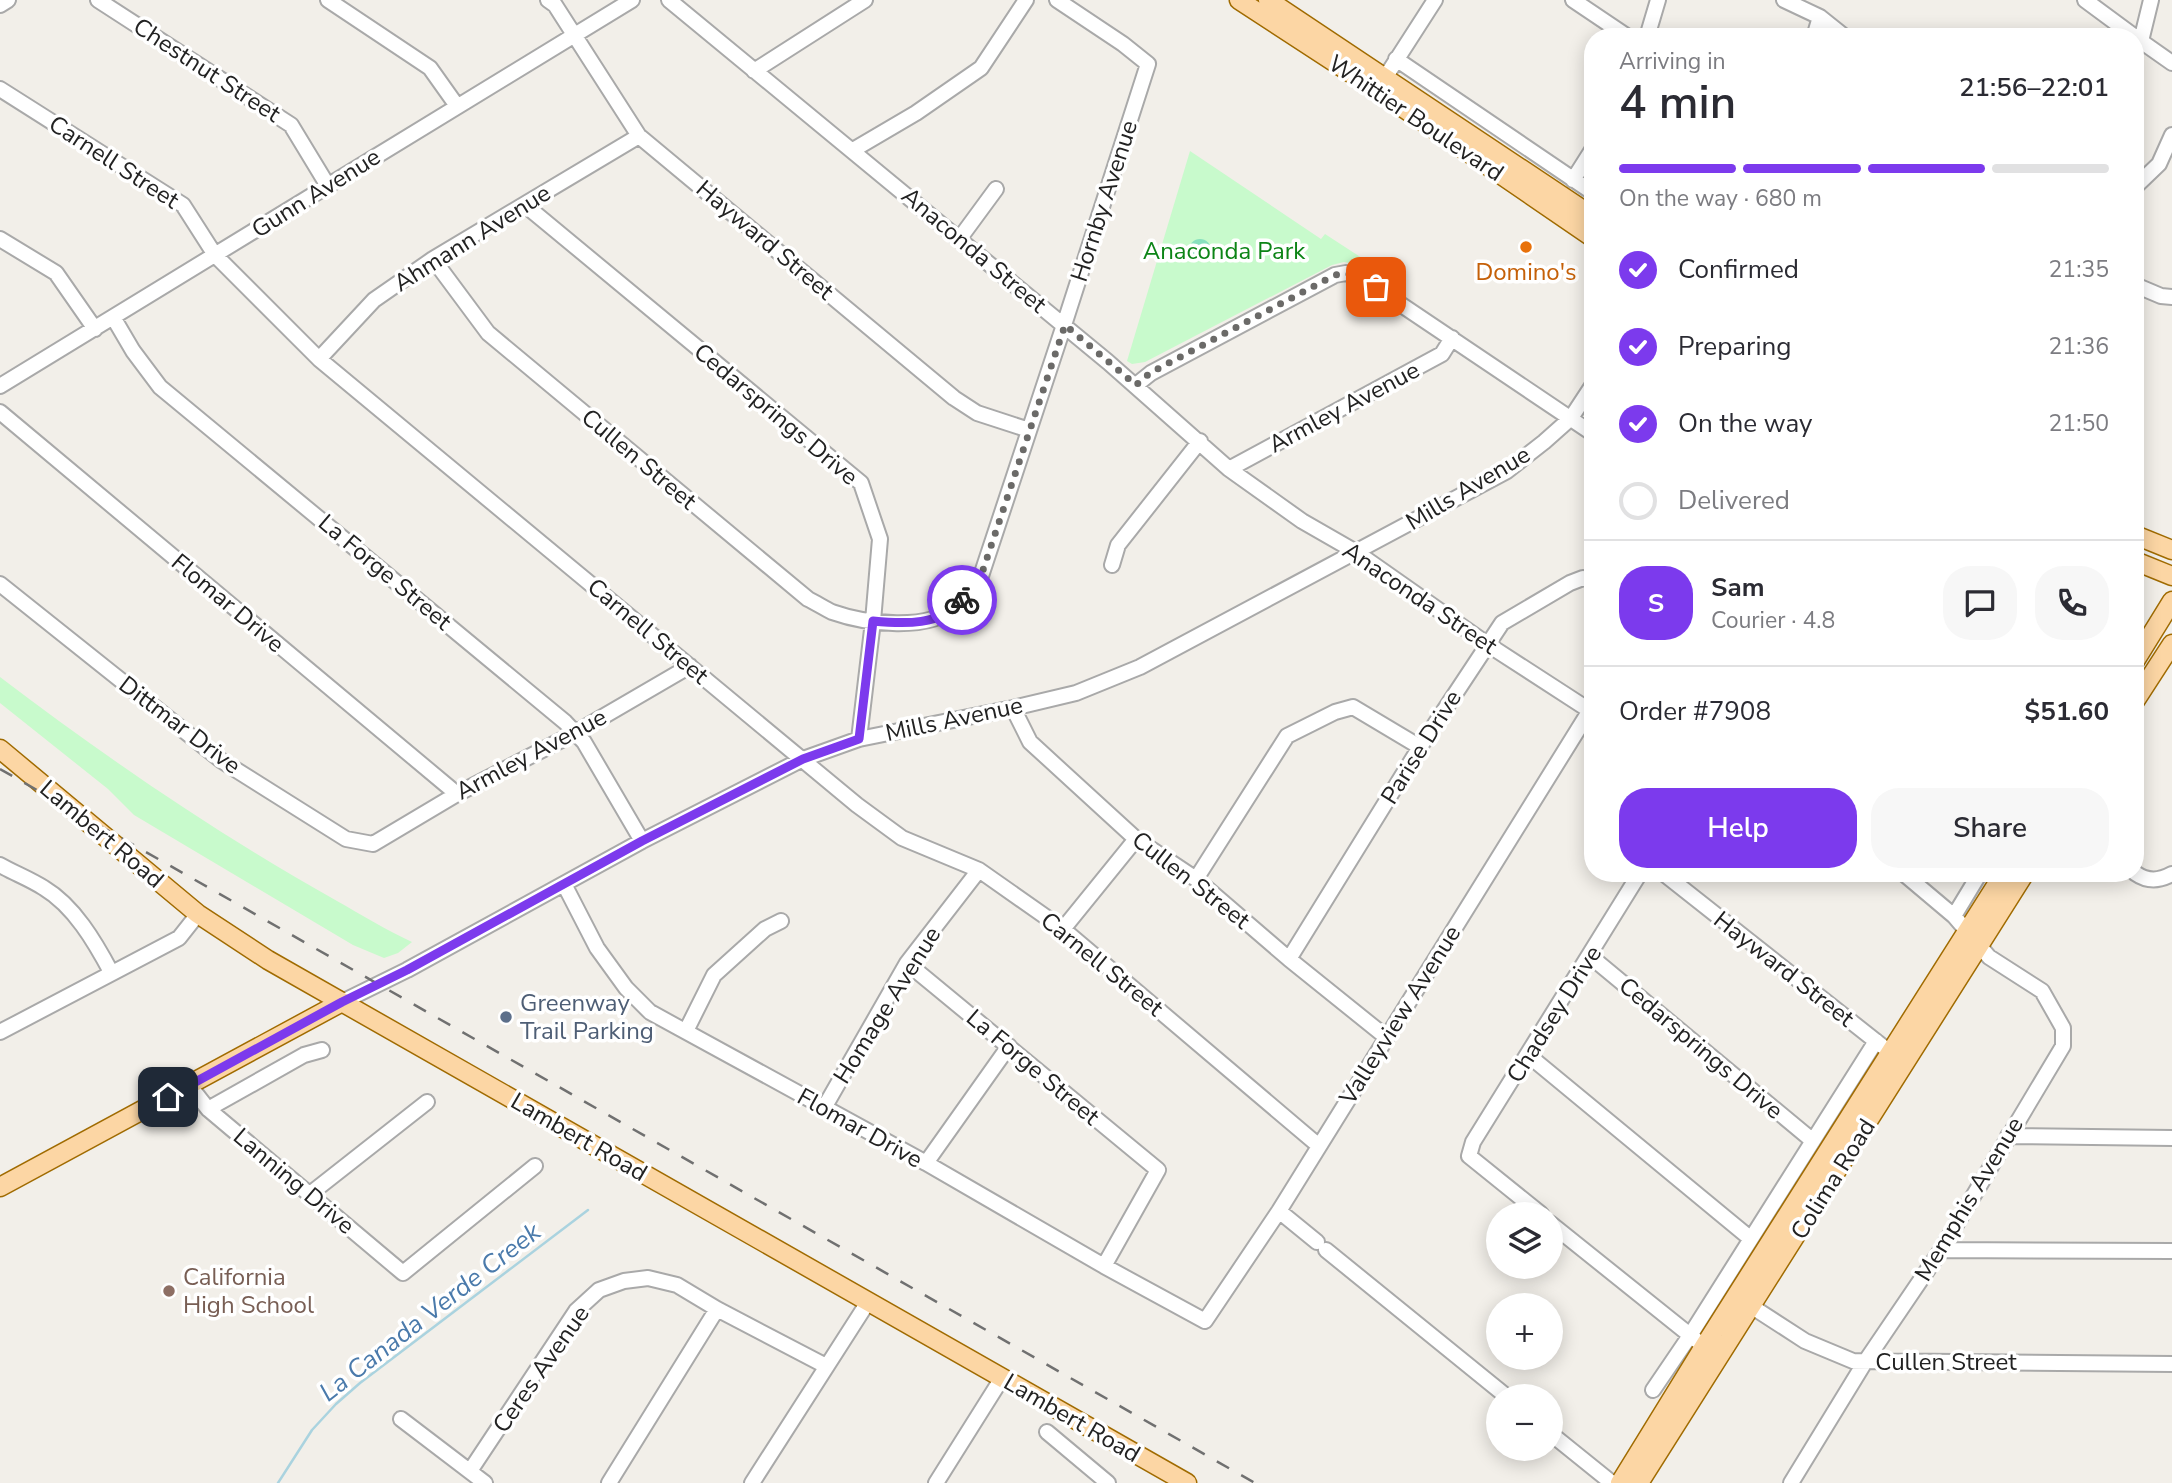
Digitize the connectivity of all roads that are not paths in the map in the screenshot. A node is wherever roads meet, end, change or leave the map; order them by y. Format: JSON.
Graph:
{"nodes":[{"id":1,"x":8,"y":0,"type":"edge"},
{"id":2,"x":98,"y":0,"type":"edge"},
{"id":3,"x":328,"y":0,"type":"edge"},
{"id":4,"x":548,"y":0,"type":"edge"},
{"id":5,"x":632,"y":0,"type":"edge"},
{"id":6,"x":669,"y":0,"type":"edge"},
{"id":7,"x":865,"y":0,"type":"edge"},
{"id":8,"x":1026,"y":0,"type":"edge"},
{"id":9,"x":1057,"y":0,"type":"edge"},
{"id":10,"x":1239,"y":0,"type":"edge"},
{"id":11,"x":1268,"y":0,"type":"edge"},
{"id":12,"x":1435,"y":0,"type":"edge"},
{"id":13,"x":1573,"y":0,"type":"edge"},
{"id":14,"x":1658,"y":0,"type":"edge"},
{"id":15,"x":1784,"y":0,"type":"edge"},
{"id":16,"x":2085,"y":0,"type":"edge"},
{"id":17,"x":2151,"y":0,"type":"edge"},
{"id":18,"x":0,"y":5,"type":"edge"},
{"id":19,"x":1820,"y":17,"type":"junction"},
{"id":20,"x":1615,"y":28,"type":"edge"},
{"id":21,"x":1650,"y":28,"type":"edge"},
{"id":22,"x":1817,"y":28,"type":"edge"},
{"id":23,"x":1834,"y":28,"type":"edge"},
{"id":24,"x":2123,"y":28,"type":"edge"},
{"id":25,"x":2141,"y":28,"type":"edge"},
{"id":26,"x":574,"y":36,"type":"junction"},
{"id":27,"x":2144,"y":43,"type":"edge"},
{"id":28,"x":1396,"y":59,"type":"junction"},
{"id":29,"x":2172,"y":63,"type":"edge"},
{"id":30,"x":754,"y":71,"type":"junction"},
{"id":31,"x":1381,"y":84,"type":"junction"},
{"id":32,"x":0,"y":89,"type":"edge"},
{"id":33,"x":457,"y":106,"type":"junction"},
{"id":34,"x":2172,"y":135,"type":"edge"},
{"id":35,"x":639,"y":136,"type":"junction"},
{"id":36,"x":853,"y":150,"type":"junction"},
{"id":37,"x":1584,"y":163,"type":"edge"},
{"id":38,"x":2144,"y":178,"type":"edge"},
{"id":39,"x":1573,"y":180,"type":"junction"},
{"id":40,"x":328,"y":186,"type":"junction"},
{"id":41,"x":1584,"y":187,"type":"edge"},
{"id":42,"x":996,"y":189,"type":"dead end"},
{"id":43,"x":525,"y":205,"type":"junction"},
{"id":44,"x":1584,"y":211,"type":"edge"},
{"id":45,"x":1584,"y":231,"type":"edge"},
{"id":46,"x":960,"y":238,"type":"junction"},
{"id":47,"x":0,"y":239,"type":"edge"},
{"id":48,"x":215,"y":255,"type":"junction"},
{"id":49,"x":433,"y":260,"type":"junction"},
{"id":50,"x":2144,"y":289,"type":"edge"},
{"id":51,"x":2172,"y":297,"type":"edge"},
{"id":52,"x":113,"y":317,"type":"junction"},
{"id":53,"x":1065,"y":325,"type":"junction"},
{"id":54,"x":94,"y":329,"type":"junction"},
{"id":55,"x":1452,"y":338,"type":"junction"},
{"id":56,"x":319,"y":359,"type":"junction"},
{"id":57,"x":1136,"y":385,"type":"junction"},
{"id":58,"x":0,"y":386,"type":"edge"},
{"id":59,"x":1584,"y":398,"type":"edge"},
{"id":60,"x":0,"y":412,"type":"edge"},
{"id":61,"x":1570,"y":418,"type":"junction"},
{"id":62,"x":1584,"y":428,"type":"edge"},
{"id":63,"x":1029,"y":430,"type":"junction"},
{"id":64,"x":1200,"y":441,"type":"junction"},
{"id":65,"x":1229,"y":469,"type":"junction"},
{"id":66,"x":2144,"y":539,"type":"edge"},
{"id":67,"x":2172,"y":550,"type":"edge"},
{"id":68,"x":1356,"y":552,"type":"junction"},
{"id":69,"x":1112,"y":565,"type":"dead end"},
{"id":70,"x":2144,"y":565,"type":"edge"},
{"id":71,"x":2172,"y":576,"type":"edge"},
{"id":72,"x":1584,"y":578,"type":"edge"},
{"id":73,"x":0,"y":584,"type":"edge"},
{"id":74,"x":2172,"y":601,"type":"edge"},
{"id":75,"x":873,"y":621,"type":"junction"},
{"id":76,"x":1487,"y":644,"type":"junction"},
{"id":77,"x":2172,"y":644,"type":"edge"},
{"id":78,"x":2144,"y":646,"type":"edge"},
{"id":79,"x":690,"y":666,"type":"junction"},
{"id":80,"x":2144,"y":687,"type":"edge"},
{"id":81,"x":1584,"y":705,"type":"edge"},
{"id":82,"x":1013,"y":708,"type":"junction"},
{"id":83,"x":1584,"y":723,"type":"edge"},
{"id":84,"x":575,"y":733,"type":"junction"},
{"id":85,"x":859,"y":739,"type":"junction"},
{"id":86,"x":1420,"y":747,"type":"junction"},
{"id":87,"x":0,"y":750,"type":"edge"},
{"id":88,"x":803,"y":759,"type":"junction"},
{"id":89,"x":457,"y":794,"type":"junction"},
{"id":90,"x":1136,"y":839,"type":"junction"},
{"id":91,"x":642,"y":841,"type":"junction"},
{"id":92,"x":373,"y":844,"type":"joint"},
{"id":93,"x":0,"y":865,"type":"edge"},
{"id":94,"x":979,"y":870,"type":"junction"},
{"id":95,"x":2172,"y":874,"type":"edge"},
{"id":96,"x":2144,"y":878,"type":"edge"},
{"id":97,"x":1196,"y":879,"type":"junction"},
{"id":98,"x":1635,"y":882,"type":"edge"},
{"id":99,"x":1674,"y":882,"type":"edge"},
{"id":100,"x":1914,"y":882,"type":"edge"},
{"id":101,"x":1975,"y":882,"type":"edge"},
{"id":102,"x":1999,"y":882,"type":"edge"},
{"id":103,"x":2019,"y":882,"type":"edge"},
{"id":104,"x":564,"y":884,"type":"junction"},
{"id":105,"x":198,"y":914,"type":"junction"},
{"id":106,"x":1954,"y":916,"type":"junction"},
{"id":107,"x":781,"y":921,"type":"dead end"},
{"id":108,"x":1063,"y":929,"type":"junction"},
{"id":109,"x":1968,"y":932,"type":"junction"},
{"id":110,"x":1979,"y":947,"type":"junction"},
{"id":111,"x":1590,"y":956,"type":"junction"},
{"id":112,"x":1289,"y":959,"type":"junction"},
{"id":113,"x":907,"y":963,"type":"junction"},
{"id":114,"x":111,"y":972,"type":"junction"},
{"id":115,"x":342,"y":1002,"type":"junction"},
{"id":116,"x":686,"y":1031,"type":"junction"},
{"id":117,"x":0,"y":1032,"type":"edge"},
{"id":118,"x":1386,"y":1037,"type":"junction"},
{"id":119,"x":1009,"y":1046,"type":"junction"},
{"id":120,"x":1883,"y":1047,"type":"junction"},
{"id":121,"x":322,"y":1050,"type":"dead end"},
{"id":122,"x":1528,"y":1055,"type":"junction"},
{"id":123,"x":1907,"y":1061,"type":"junction"},
{"id":124,"x":190,"y":1086,"type":"junction"},
{"id":125,"x":427,"y":1102,"type":"dead end"},
{"id":126,"x":824,"y":1108,"type":"junction"},
{"id":127,"x":208,"y":1109,"type":"junction"},
{"id":128,"x":2008,"y":1136,"type":"junction"},
{"id":129,"x":2172,"y":1138,"type":"edge"},
{"id":130,"x":1812,"y":1141,"type":"junction"},
{"id":131,"x":1319,"y":1146,"type":"junction"},
{"id":132,"x":926,"y":1163,"type":"junction"},
{"id":133,"x":535,"y":1167,"type":"dead end"},
{"id":134,"x":0,"y":1188,"type":"edge"},
{"id":135,"x":310,"y":1194,"type":"junction"},
{"id":136,"x":1526,"y":1202,"type":"edge"},
{"id":137,"x":1279,"y":1211,"type":"junction"},
{"id":138,"x":1563,"y":1233,"type":"edge"},
{"id":139,"x":1751,"y":1239,"type":"junction"},
{"id":140,"x":1941,"y":1250,"type":"junction"},
{"id":141,"x":2172,"y":1251,"type":"edge"},
{"id":142,"x":1104,"y":1266,"type":"junction"},
{"id":143,"x":868,"y":1302,"type":"junction"},
{"id":144,"x":1744,"y":1302,"type":"junction"},
{"id":145,"x":717,"y":1309,"type":"junction"},
{"id":146,"x":1205,"y":1321,"type":"joint"},
{"id":147,"x":1705,"y":1345,"type":"junction"},
{"id":148,"x":1865,"y":1362,"type":"junction"},
{"id":149,"x":2172,"y":1364,"type":"edge"},
{"id":150,"x":826,"y":1366,"type":"junction"},
{"id":151,"x":1002,"y":1378,"type":"junction"},
{"id":152,"x":1491,"y":1384,"type":"edge"},
{"id":153,"x":1653,"y":1390,"type":"dead end"},
{"id":154,"x":401,"y":1419,"type":"dead end"},
{"id":155,"x":1047,"y":1432,"type":"dead end"},
{"id":156,"x":1563,"y":1443,"type":"edge"},
{"id":157,"x":470,"y":1471,"type":"junction"},
{"id":158,"x":1165,"y":1478,"type":"edge"},
{"id":159,"x":485,"y":1483,"type":"edge"},
{"id":160,"x":609,"y":1483,"type":"edge"},
{"id":161,"x":752,"y":1483,"type":"edge"},
{"id":162,"x":936,"y":1483,"type":"edge"},
{"id":163,"x":1108,"y":1483,"type":"edge"},
{"id":164,"x":1187,"y":1483,"type":"edge"},
{"id":165,"x":1612,"y":1483,"type":"edge"},
{"id":166,"x":1620,"y":1483,"type":"edge"},
{"id":167,"x":1639,"y":1483,"type":"edge"},
{"id":168,"x":1791,"y":1483,"type":"edge"}],
"edges":[{"from":1,"to":18,"type":"street"},
{"from":2,"to":40,"type":"street","name":"Chestnut Street"},
{"from":3,"to":33,"type":"street"},
{"from":4,"to":26,"type":"street","name":"Hayward Street"},
{"from":5,"to":26,"type":"street","name":"Gunn Avenue"},
{"from":6,"to":30,"type":"street","name":"Anaconda Street"},
{"from":7,"to":30,"type":"street"},
{"from":8,"to":36,"type":"street"},
{"from":9,"to":53,"type":"street","name":"Hornby Avenue"},
{"from":10,"to":31,"type":"main road","name":"Whittier Boulevard"},
{"from":11,"to":31,"type":"main road","name":"Whittier Boulevard"},
{"from":12,"to":28,"type":"street"},
{"from":13,"to":20,"type":"street"},
{"from":14,"to":21,"type":"street"},
{"from":15,"to":19,"type":"street"},
{"from":16,"to":24,"type":"street"},
{"from":17,"to":25,"type":"street"},
{"from":19,"to":22,"type":"street"},
{"from":19,"to":23,"type":"street"},
{"from":26,"to":33,"type":"street","name":"Gunn Avenue"},
{"from":26,"to":35,"type":"street","name":"Hayward Street"},
{"from":27,"to":29,"type":"street"},
{"from":28,"to":31,"type":"street"},
{"from":28,"to":39,"type":"street","name":"Whittier Boulevard"},
{"from":30,"to":36,"type":"street","name":"Anaconda Street"},
{"from":31,"to":44,"type":"main road","name":"Whittier Boulevard"},
{"from":31,"to":45,"type":"main road","name":"Whittier Boulevard"},
{"from":32,"to":48,"type":"street","name":"Carnell Street"},
{"from":33,"to":40,"type":"street","name":"Gunn Avenue"},
{"from":34,"to":38,"type":"street"},
{"from":35,"to":43,"type":"street","name":"Ahmann Avenue"},
{"from":35,"to":63,"type":"street","name":"Hayward Street"},
{"from":36,"to":46,"type":"street","name":"Anaconda Street"},
{"from":37,"to":39,"type":"street"},
{"from":39,"to":41,"type":"street","name":"Whittier Boulevard"},
{"from":40,"to":48,"type":"street","name":"Gunn Avenue"},
{"from":42,"to":46,"type":"street"},
{"from":43,"to":49,"type":"street","name":"Ahmann Avenue"},
{"from":43,"to":75,"type":"street","name":"Cedarsprings Drive"},
{"from":46,"to":53,"type":"street","name":"Anaconda Street"},
{"from":47,"to":54,"type":"street"},
{"from":48,"to":52,"type":"street","name":"Gunn Avenue"},
{"from":48,"to":56,"type":"street","name":"Carnell Street"},
{"from":49,"to":56,"type":"street","name":"Ahmann Avenue"},
{"from":49,"to":75,"type":"street","name":"Cullen Street"},
{"from":50,"to":51,"type":"street"},
{"from":52,"to":54,"type":"street","name":"Gunn Avenue"},
{"from":52,"to":84,"type":"street","name":"La Forge Street"},
{"from":53,"to":57,"type":"street","name":"Anaconda Street"},
{"from":53,"to":63,"type":"street","name":"Hornby Avenue"},
{"from":54,"to":58,"type":"street","name":"Gunn Avenue"},
{"from":55,"to":57,"type":"street"},
{"from":55,"to":61,"type":"street"},
{"from":55,"to":65,"type":"street","name":"Armley Avenue"},
{"from":56,"to":79,"type":"street","name":"Carnell Street"},
{"from":57,"to":64,"type":"street","name":"Anaconda Street"},
{"from":59,"to":61,"type":"street","name":"Mills Avenue"},
{"from":60,"to":89,"type":"street","name":"Flomar Drive"},
{"from":61,"to":62,"type":"street"},
{"from":61,"to":68,"type":"street","name":"Mills Avenue"},
{"from":63,"to":75,"type":"street","name":"Hornby Avenue"},
{"from":64,"to":65,"type":"street","name":"Anaconda Street"},
{"from":64,"to":69,"type":"street"},
{"from":65,"to":68,"type":"street","name":"Anaconda Street"},
{"from":66,"to":67,"type":"main road"},
{"from":68,"to":76,"type":"street","name":"Anaconda Street"},
{"from":68,"to":82,"type":"street","name":"Mills Avenue"},
{"from":70,"to":71,"type":"main road"},
{"from":72,"to":76,"type":"street","name":"Parise Drive"},
{"from":73,"to":92,"type":"street","name":"Dittmar Drive"},
{"from":74,"to":78,"type":"main road"},
{"from":75,"to":85,"type":"street","name":"Cedarsprings Drive"},
{"from":76,"to":81,"type":"street","name":"Anaconda Street"},
{"from":76,"to":86,"type":"street","name":"Parise Drive"},
{"from":77,"to":80,"type":"main road"},
{"from":79,"to":84,"type":"street","name":"Armley Avenue"},
{"from":79,"to":88,"type":"street","name":"Carnell Street"},
{"from":82,"to":85,"type":"street","name":"Mills Avenue"},
{"from":82,"to":90,"type":"street","name":"Cullen Street"},
{"from":83,"to":118,"type":"street","name":"Valleyview Avenue"},
{"from":84,"to":89,"type":"street","name":"Armley Avenue"},
{"from":84,"to":91,"type":"street","name":"La Forge Street"},
{"from":85,"to":88,"type":"street","name":"Mills Avenue"},
{"from":86,"to":97,"type":"street"},
{"from":86,"to":112,"type":"street","name":"Parise Drive"},
{"from":87,"to":105,"type":"main road","name":"Lambert Road"},
{"from":88,"to":91,"type":"street","name":"Mills Avenue"},
{"from":88,"to":94,"type":"street","name":"Carnell Street"},
{"from":89,"to":92,"type":"street","name":"Armley Avenue"},
{"from":90,"to":97,"type":"street","name":"Cullen Street"},
{"from":90,"to":108,"type":"street"},
{"from":91,"to":104,"type":"street","name":"Mills Avenue"},
{"from":93,"to":114,"type":"street"},
{"from":94,"to":108,"type":"street","name":"Carnell Street"},
{"from":94,"to":113,"type":"street","name":"Homage Avenue"},
{"from":95,"to":96,"type":"street"},
{"from":97,"to":112,"type":"street","name":"Cullen Street"},
{"from":98,"to":111,"type":"street","name":"Chadsey Drive"},
{"from":99,"to":120,"type":"street","name":"Hayward Street"},
{"from":100,"to":106,"type":"street"},
{"from":101,"to":106,"type":"street"},
{"from":102,"to":109,"type":"main road","name":"Colima Road"},
{"from":103,"to":110,"type":"main road","name":"Colima Road"},
{"from":104,"to":115,"type":"street","name":"Mills Avenue"},
{"from":104,"to":116,"type":"street","name":"Flomar Drive"},
{"from":105,"to":114,"type":"street"},
{"from":105,"to":115,"type":"main road","name":"Lambert Road"},
{"from":106,"to":109,"type":"street"},
{"from":107,"to":116,"type":"street"},
{"from":108,"to":131,"type":"street","name":"Carnell Street"},
{"from":109,"to":110,"type":"street","name":"Memphis Avenue"},
{"from":109,"to":120,"type":"main road","name":"Colima Road"},
{"from":110,"to":123,"type":"main road","name":"Colima Road"},
{"from":110,"to":128,"type":"street","name":"Memphis Avenue"},
{"from":111,"to":122,"type":"street","name":"Chadsey Drive"},
{"from":111,"to":130,"type":"street","name":"Cedarsprings Drive"},
{"from":112,"to":118,"type":"street","name":"Cullen Street"},
{"from":113,"to":119,"type":"street","name":"La Forge Street"},
{"from":113,"to":126,"type":"street","name":"Homage Avenue"},
{"from":114,"to":117,"type":"street"},
{"from":115,"to":124,"type":"main road","name":"Mills Avenue"},
{"from":115,"to":143,"type":"main road","name":"Lambert Road"},
{"from":116,"to":126,"type":"street","name":"Flomar Drive"},
{"from":118,"to":131,"type":"street","name":"Valleyview Avenue"},
{"from":119,"to":132,"type":"street"},
{"from":119,"to":142,"type":"street","name":"La Forge Street"},
{"from":120,"to":123,"type":"street","name":"Hayward Street"},
{"from":120,"to":130,"type":"street"},
{"from":120,"to":144,"type":"main road","name":"Colima Road"},
{"from":121,"to":127,"type":"street"},
{"from":122,"to":136,"type":"street","name":"Chadsey Drive"},
{"from":122,"to":139,"type":"street"},
{"from":123,"to":144,"type":"main road","name":"Colima Road"},
{"from":124,"to":127,"type":"street","name":"Lanning Drive"},
{"from":124,"to":134,"type":"main road","name":"Mills Avenue"},
{"from":125,"to":135,"type":"street"},
{"from":126,"to":132,"type":"street","name":"Flomar Drive"},
{"from":127,"to":135,"type":"street","name":"Lanning Drive"},
{"from":128,"to":129,"type":"street"},
{"from":128,"to":140,"type":"street","name":"Memphis Avenue"},
{"from":130,"to":139,"type":"street"},
{"from":131,"to":137,"type":"street","name":"Valleyview Avenue"},
{"from":132,"to":142,"type":"street","name":"Flomar Drive"},
{"from":133,"to":135,"type":"street","name":"Lanning Drive"},
{"from":137,"to":146,"type":"street","name":"Valleyview Avenue"},
{"from":137,"to":152,"type":"street"},
{"from":138,"to":147,"type":"street"},
{"from":139,"to":147,"type":"street"},
{"from":140,"to":141,"type":"street"},
{"from":140,"to":148,"type":"street","name":"Memphis Avenue"},
{"from":142,"to":146,"type":"street","name":"Flomar Drive"},
{"from":143,"to":150,"type":"street"},
{"from":143,"to":151,"type":"main road","name":"Lambert Road"},
{"from":144,"to":147,"type":"main road","name":"Colima Road"},
{"from":144,"to":148,"type":"street","name":"Cullen Street"},
{"from":145,"to":150,"type":"street"},
{"from":145,"to":157,"type":"street","name":"Ceres Avenue"},
{"from":145,"to":160,"type":"street"},
{"from":147,"to":153,"type":"street"},
{"from":147,"to":166,"type":"main road","name":"Colima Road"},
{"from":147,"to":167,"type":"main road","name":"Colima Road"},
{"from":148,"to":149,"type":"street","name":"Cullen Street"},
{"from":148,"to":168,"type":"street","name":"Memphis Avenue"},
{"from":150,"to":161,"type":"street"},
{"from":151,"to":158,"type":"main road","name":"Lambert Road"},
{"from":151,"to":162,"type":"street"},
{"from":154,"to":157,"type":"street"},
{"from":155,"to":163,"type":"street"},
{"from":156,"to":165,"type":"street"},
{"from":157,"to":159,"type":"street"},
{"from":158,"to":164,"type":"main road","name":"Lambert Road"}]}
